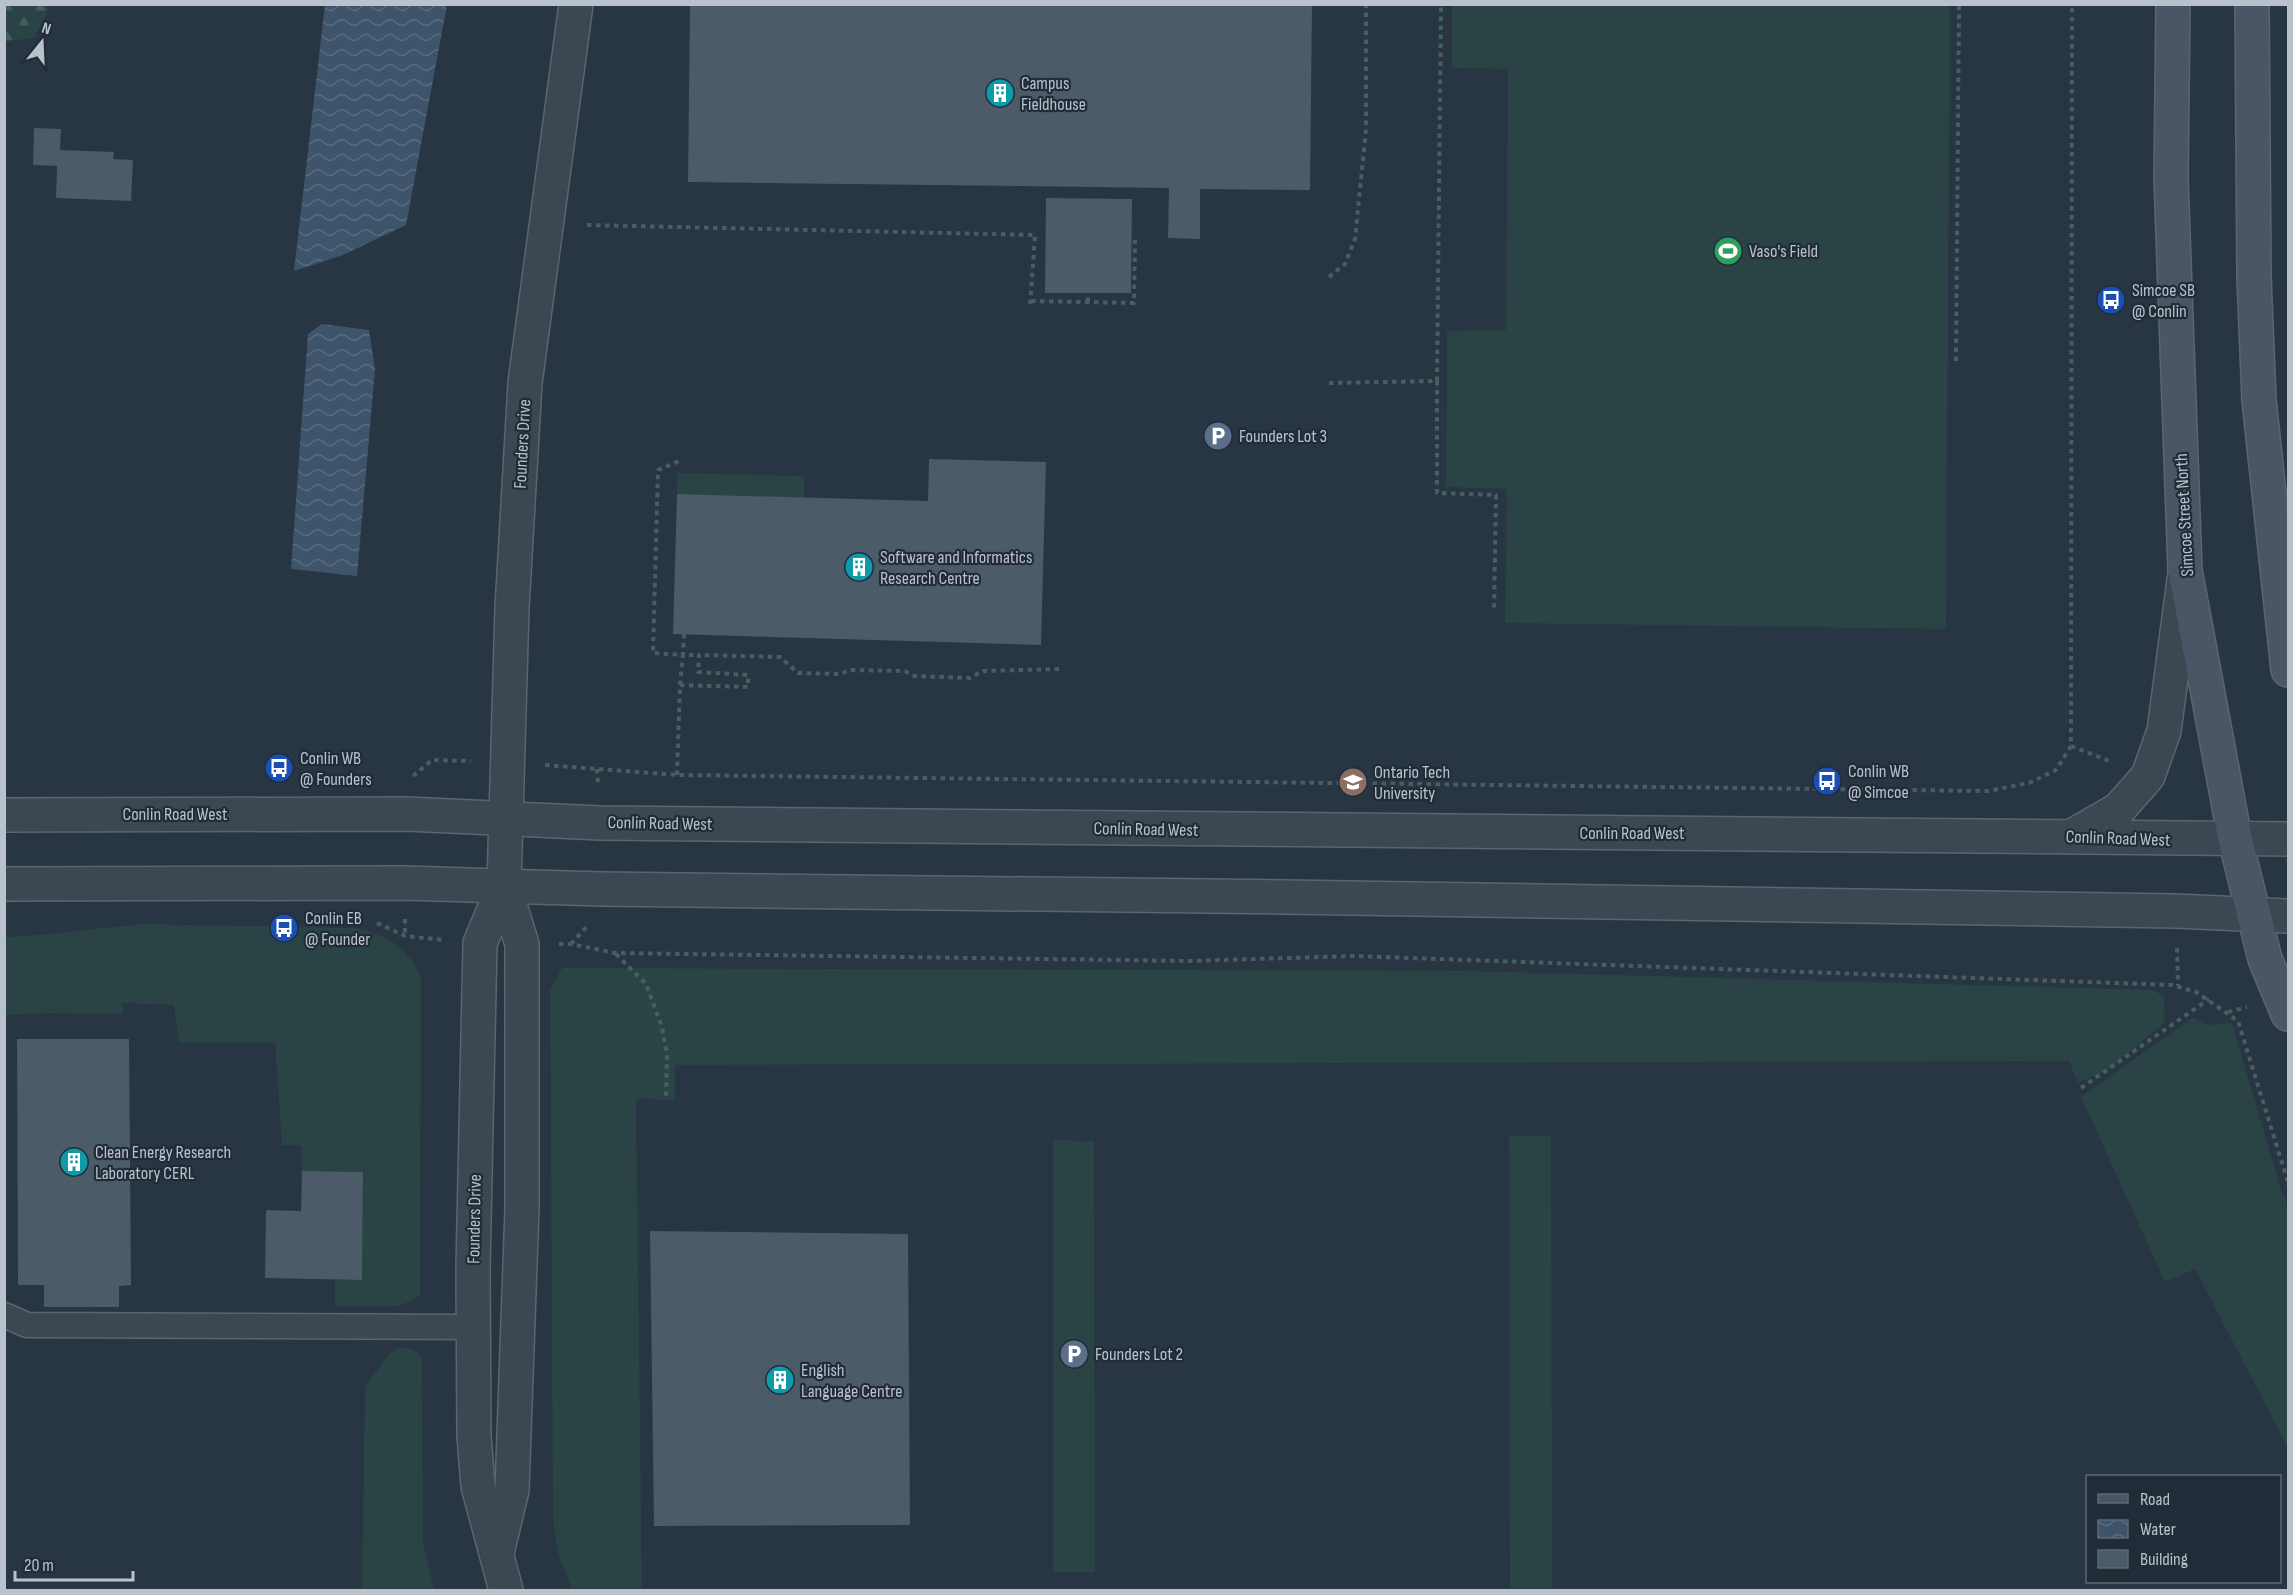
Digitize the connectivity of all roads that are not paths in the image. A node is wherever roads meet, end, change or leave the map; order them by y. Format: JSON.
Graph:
{"nodes":[{"id":1,"x":576,"y":4,"type":"edge"},
{"id":2,"x":2173,"y":4,"type":"edge"},
{"id":3,"x":2252,"y":4,"type":"edge"},
{"id":4,"x":2185,"y":570,"type":"junction"},
{"id":5,"x":2289,"y":670,"type":"edge"},
{"id":6,"x":4,"y":815,"type":"edge"},
{"id":7,"x":507,"y":818,"type":"junction"},
{"id":8,"x":2072,"y":836,"type":"junction"},
{"id":9,"x":2235,"y":839,"type":"junction"},
{"id":10,"x":2289,"y":839,"type":"edge"},
{"id":11,"x":4,"y":884,"type":"edge"},
{"id":12,"x":504,"y":886,"type":"junction"},
{"id":13,"x":2256,"y":915,"type":"junction"},
{"id":14,"x":2289,"y":916,"type":"edge"},
{"id":15,"x":2289,"y":1014,"type":"edge"},
{"id":16,"x":4,"y":1316,"type":"edge"},
{"id":17,"x":474,"y":1328,"type":"junction"},
{"id":18,"x":497,"y":1553,"type":"junction"},
{"id":19,"x":506,"y":1590,"type":"edge"}],
"edges":[{"from":1,"to":7,"type":"street","name":"Founders Drive"},
{"from":2,"to":4,"type":"main road","name":"Simcoe Street North"},
{"from":3,"to":5,"type":"main road"},
{"from":4,"to":8,"type":"street"},
{"from":4,"to":9,"type":"main road","name":"Simcoe Street North"},
{"from":6,"to":7,"type":"street","name":"Conlin Road West"},
{"from":7,"to":8,"type":"street","name":"Conlin Road West"},
{"from":7,"to":12,"type":"street","name":"Founders Drive"},
{"from":8,"to":9,"type":"street","name":"Conlin Road West"},
{"from":9,"to":10,"type":"street","name":"Conlin Road West"},
{"from":9,"to":13,"type":"main road","name":"Simcoe Street North"},
{"from":11,"to":12,"type":"street"},
{"from":12,"to":13,"type":"street"},
{"from":12,"to":17,"type":"street","name":"Founders Drive"},
{"from":12,"to":18,"type":"street","name":"Founders Drive"},
{"from":13,"to":14,"type":"street"},
{"from":13,"to":15,"type":"main road","name":"Simcoe Street North"},
{"from":16,"to":17,"type":"lane"},
{"from":17,"to":18,"type":"street","name":"Founders Drive"},
{"from":18,"to":19,"type":"street","name":"Founders Drive"}]}
